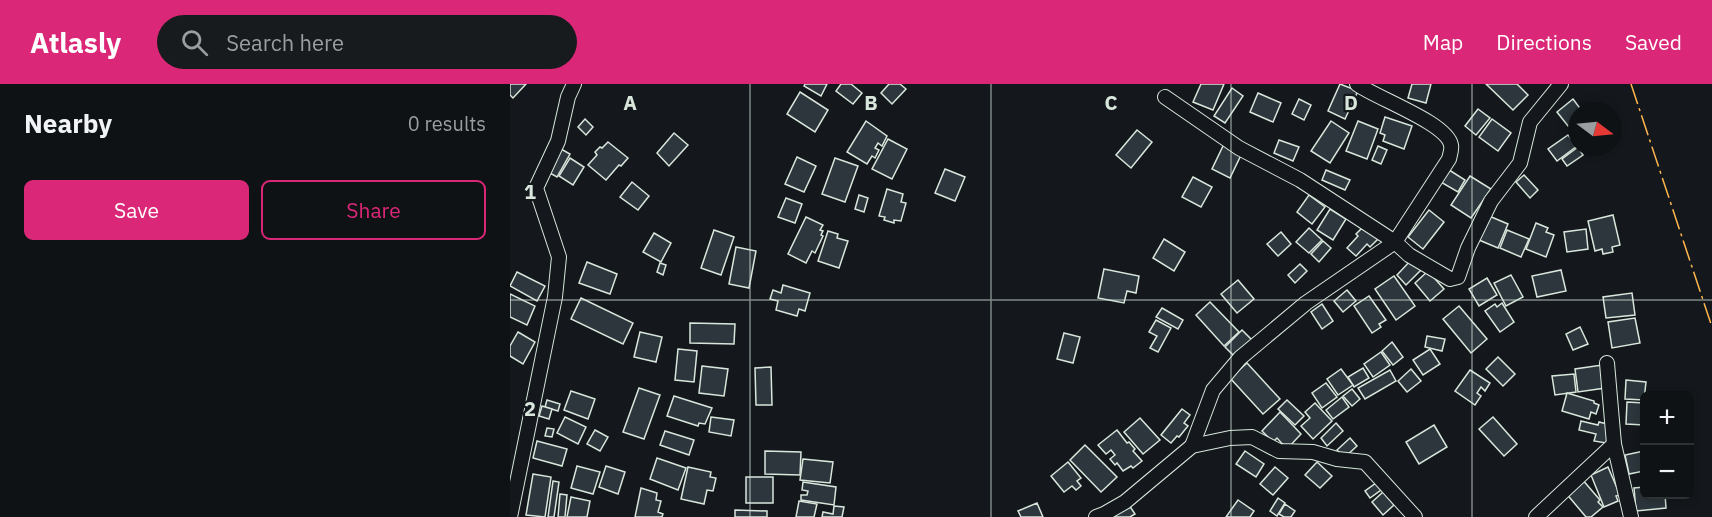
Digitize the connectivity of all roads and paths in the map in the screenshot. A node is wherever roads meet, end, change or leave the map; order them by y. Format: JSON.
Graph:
{"nodes":[{"id":1,"x":574,"y":84,"type":"edge"},
{"id":2,"x":1357,"y":84,"type":"edge"},
{"id":3,"x":1562,"y":84,"type":"edge"},
{"id":4,"x":1165,"y":97,"type":"dead end"},
{"id":5,"x":1395,"y":242,"type":"junction"},
{"id":6,"x":1607,"y":363,"type":"dead end"},
{"id":7,"x":1614,"y":444,"type":"junction"},
{"id":8,"x":1192,"y":446,"type":"junction"},
{"id":9,"x":1408,"y":515,"type":"edge"},
{"id":10,"x":510,"y":517,"type":"edge"},
{"id":11,"x":1096,"y":517,"type":"edge"},
{"id":12,"x":1536,"y":517,"type":"edge"},
{"id":13,"x":1632,"y":517,"type":"edge"}],
"edges":[{"from":1,"to":10,"type":"street"},
{"from":2,"to":5,"type":"street"},
{"from":3,"to":5,"type":"street"},
{"from":4,"to":5,"type":"street"},
{"from":5,"to":8,"type":"street"},
{"from":6,"to":7,"type":"street"},
{"from":7,"to":12,"type":"street"},
{"from":7,"to":13,"type":"street"},
{"from":8,"to":9,"type":"street"},
{"from":8,"to":11,"type":"street"}]}
